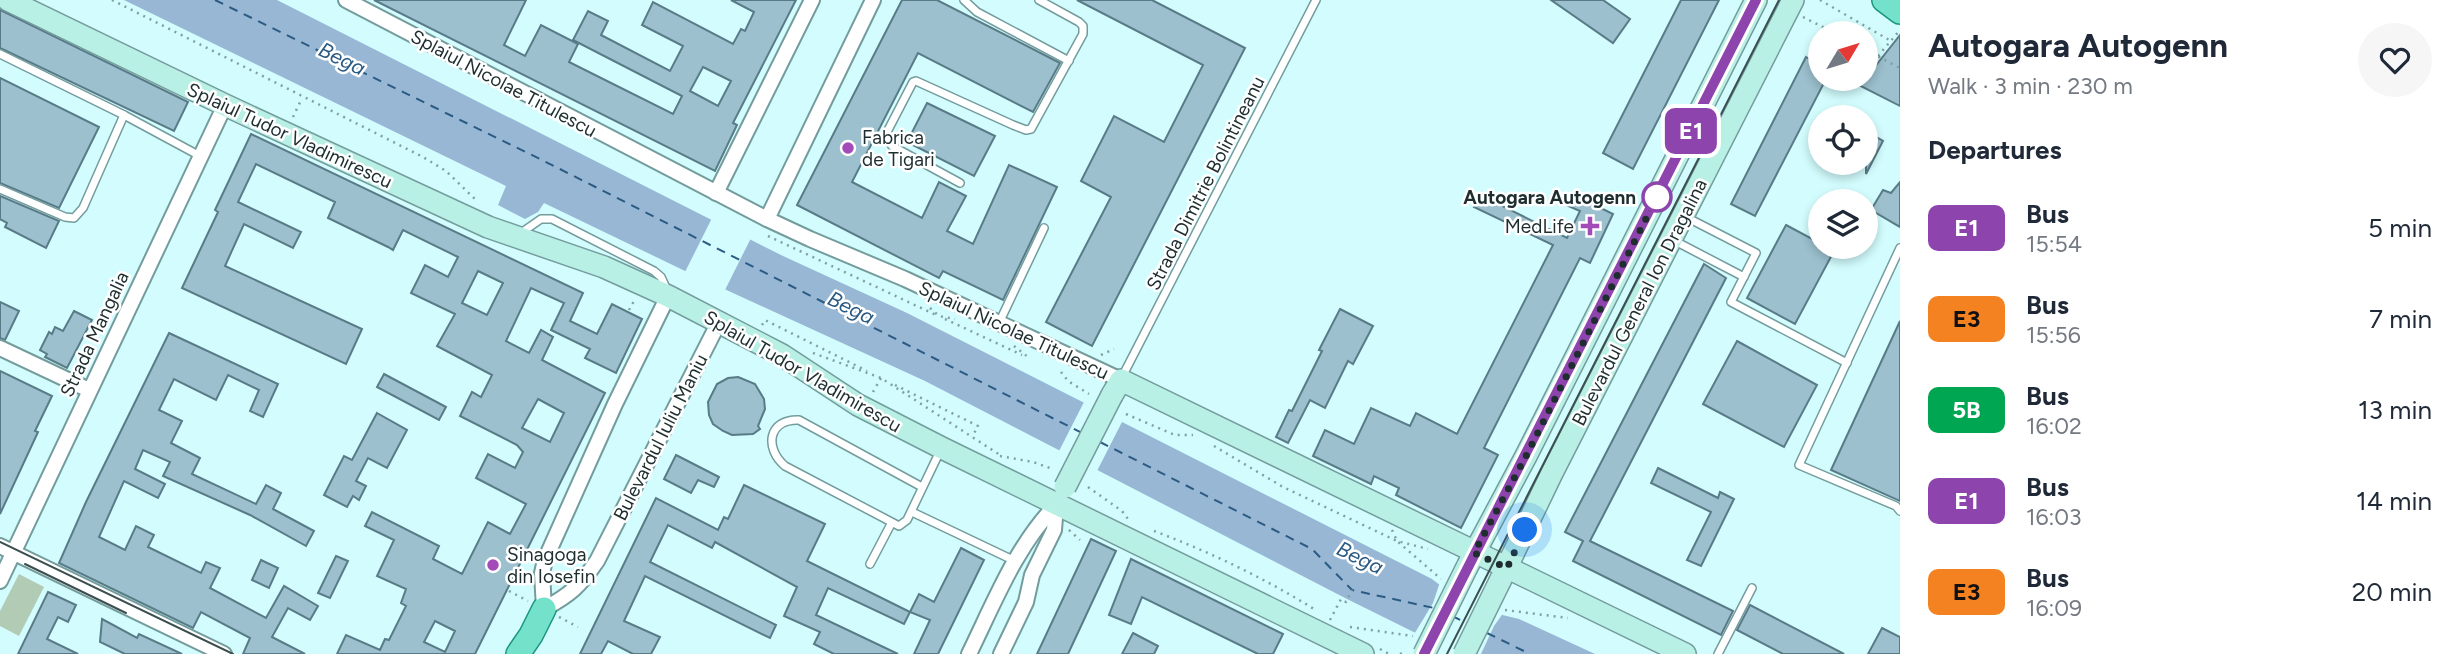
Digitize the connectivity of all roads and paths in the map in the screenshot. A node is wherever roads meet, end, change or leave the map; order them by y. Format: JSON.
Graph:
{"nodes":[{"id":1,"x":8,"y":0,"type":"edge"},
{"id":2,"x":112,"y":0,"type":"edge"},
{"id":3,"x":346,"y":0,"type":"edge"},
{"id":4,"x":812,"y":0,"type":"edge"},
{"id":5,"x":873,"y":0,"type":"edge"},
{"id":6,"x":964,"y":0,"type":"edge"},
{"id":7,"x":1039,"y":0,"type":"edge"},
{"id":8,"x":1316,"y":0,"type":"edge"},
{"id":9,"x":1756,"y":0,"type":"edge"},
{"id":10,"x":1821,"y":0,"type":"edge"},
{"id":11,"x":1884,"y":0,"type":"edge"},
{"id":12,"x":1798,"y":8,"type":"edge"},
{"id":13,"x":1900,"y":12,"type":"edge"},
{"id":14,"x":1817,"y":21,"type":"edge"},
{"id":15,"x":1900,"y":30,"type":"edge"},
{"id":16,"x":1891,"y":41,"type":"junction"},
{"id":17,"x":0,"y":54,"type":"edge"},
{"id":18,"x":1878,"y":56,"type":"joint"},
{"id":19,"x":1069,"y":61,"type":"junction"},
{"id":20,"x":1900,"y":68,"type":"edge"},
{"id":21,"x":303,"y":97,"type":"junction"},
{"id":22,"x":225,"y":105,"type":"junction"},
{"id":23,"x":296,"y":110,"type":"dead end"},
{"id":24,"x":124,"y":115,"type":"junction"},
{"id":25,"x":200,"y":156,"type":"junction"},
{"id":26,"x":960,"y":183,"type":"dead end"},
{"id":27,"x":0,"y":189,"type":"edge"},
{"id":28,"x":716,"y":193,"type":"junction"},
{"id":29,"x":481,"y":204,"type":"dead end"},
{"id":30,"x":1683,"y":215,"type":"junction"},
{"id":31,"x":767,"y":219,"type":"junction"},
{"id":32,"x":1044,"y":228,"type":"dead end"},
{"id":33,"x":769,"y":237,"type":"dead end"},
{"id":34,"x":516,"y":239,"type":"junction"},
{"id":35,"x":1671,"y":239,"type":"junction"},
{"id":36,"x":1900,"y":248,"type":"edge"},
{"id":37,"x":1744,"y":277,"type":"junction"},
{"id":38,"x":668,"y":296,"type":"junction"},
{"id":39,"x":634,"y":301,"type":"dead end"},
{"id":40,"x":629,"y":310,"type":"dead end"},
{"id":41,"x":765,"y":320,"type":"dead end"},
{"id":42,"x":719,"y":322,"type":"junction"},
{"id":43,"x":999,"y":323,"type":"junction"},
{"id":44,"x":0,"y":348,"type":"edge"},
{"id":45,"x":1114,"y":349,"type":"dead end"},
{"id":46,"x":813,"y":353,"type":"dead end"},
{"id":47,"x":1106,"y":354,"type":"dead end"},
{"id":48,"x":1028,"y":357,"type":"dead end"},
{"id":49,"x":1847,"y":362,"type":"junction"},
{"id":50,"x":1062,"y":372,"type":"dead end"},
{"id":51,"x":881,"y":378,"type":"junction"},
{"id":52,"x":1117,"y":388,"type":"junction"},
{"id":53,"x":89,"y":390,"type":"junction"},
{"id":54,"x":1088,"y":394,"type":"dead end"},
{"id":55,"x":869,"y":398,"type":"dead end"},
{"id":56,"x":1126,"y":414,"type":"dead end"},
{"id":57,"x":1181,"y":429,"type":"dead end"},
{"id":58,"x":972,"y":437,"type":"junction"},
{"id":59,"x":1213,"y":446,"type":"dead end"},
{"id":60,"x":942,"y":449,"type":"junction"},
{"id":61,"x":1050,"y":468,"type":"dead end"},
{"id":62,"x":922,"y":487,"type":"junction"},
{"id":63,"x":1088,"y":488,"type":"dead end"},
{"id":64,"x":1060,"y":496,"type":"junction"},
{"id":65,"x":1900,"y":511,"type":"edge"},
{"id":66,"x":912,"y":512,"type":"junction"},
{"id":67,"x":1130,"y":522,"type":"dead end"},
{"id":68,"x":891,"y":524,"type":"junction"},
{"id":69,"x":1155,"y":531,"type":"dead end"},
{"id":70,"x":1071,"y":532,"type":"dead end"},
{"id":71,"x":1080,"y":540,"type":"dead end"},
{"id":72,"x":1397,"y":541,"type":"junction"},
{"id":73,"x":7,"y":549,"type":"edge"},
{"id":74,"x":1436,"y":549,"type":"dead end"},
{"id":75,"x":1470,"y":560,"type":"junction"},
{"id":76,"x":1015,"y":561,"type":"junction"},
{"id":77,"x":870,"y":564,"type":"dead end"},
{"id":78,"x":1503,"y":575,"type":"junction"},
{"id":79,"x":1441,"y":579,"type":"dead end"},
{"id":80,"x":0,"y":581,"type":"edge"},
{"id":81,"x":1752,"y":588,"type":"dead end"},
{"id":82,"x":1352,"y":590,"type":"dead end"},
{"id":83,"x":544,"y":610,"type":"junction"},
{"id":84,"x":1505,"y":610,"type":"dead end"},
{"id":85,"x":1331,"y":618,"type":"junction"},
{"id":86,"x":1568,"y":618,"type":"dead end"},
{"id":87,"x":1328,"y":623,"type":"dead end"},
{"id":88,"x":1338,"y":623,"type":"dead end"},
{"id":89,"x":1346,"y":627,"type":"dead end"},
{"id":90,"x":529,"y":644,"type":"edge"},
{"id":91,"x":1418,"y":645,"type":"edge"},
{"id":92,"x":224,"y":654,"type":"edge"},
{"id":93,"x":518,"y":654,"type":"edge"},
{"id":94,"x":969,"y":654,"type":"edge"},
{"id":95,"x":1001,"y":654,"type":"edge"},
{"id":96,"x":1363,"y":654,"type":"edge"},
{"id":97,"x":1464,"y":654,"type":"edge"},
{"id":98,"x":1685,"y":654,"type":"edge"},
{"id":99,"x":1718,"y":654,"type":"edge"}],
"edges":[{"from":1,"to":22,"type":"street","name":"Splaiul Tudor Vladimirescu"},
{"from":2,"to":21,"type":"path"},
{"from":3,"to":28,"type":"street","name":"Splaiul Nicolae Titulescu"},
{"from":4,"to":28,"type":"street"},
{"from":5,"to":31,"type":"street"},
{"from":6,"to":19,"type":"lane"},
{"from":7,"to":19,"type":"lane"},
{"from":8,"to":52,"type":"lane","name":"Strada Dimitrie Bolintineanu"},
{"from":9,"to":75,"type":"street","name":"Bulevardul General Ion Dragalina"},
{"from":10,"to":16,"type":"path"},
{"from":11,"to":13,"type":"main road"},
{"from":12,"to":14,"type":"path"},
{"from":12,"to":30,"type":"street","name":"Bulevardul General Ion Dragalina"},
{"from":15,"to":16,"type":"path"},
{"from":16,"to":18,"type":"path"},
{"from":17,"to":24,"type":"lane"},
{"from":18,"to":20,"type":"path"},
{"from":19,"to":26,"type":"lane"},
{"from":21,"to":23,"type":"path"},
{"from":21,"to":29,"type":"path"},
{"from":22,"to":25,"type":"street","name":"Strada Mangalia"},
{"from":22,"to":34,"type":"street","name":"Splaiul Tudor Vladimirescu"},
{"from":24,"to":25,"type":"lane"},
{"from":24,"to":27,"type":"lane"},
{"from":25,"to":53,"type":"street","name":"Strada Mangalia"},
{"from":28,"to":31,"type":"street","name":"Splaiul Nicolae Titulescu"},
{"from":30,"to":35,"type":"street","name":"Bulevardul General Ion Dragalina"},
{"from":30,"to":37,"type":"lane"},
{"from":31,"to":43,"type":"street","name":"Splaiul Nicolae Titulescu"},
{"from":32,"to":43,"type":"lane"},
{"from":33,"to":48,"type":"path"},
{"from":34,"to":38,"type":"street","name":"Splaiul Tudor Vladimirescu"},
{"from":34,"to":38,"type":"lane"},
{"from":35,"to":37,"type":"lane"},
{"from":35,"to":78,"type":"street","name":"Bulevardul General Ion Dragalina"},
{"from":36,"to":49,"type":"lane"},
{"from":37,"to":49,"type":"lane"},
{"from":38,"to":42,"type":"street","name":"Splaiul Tudor Vladimirescu"},
{"from":38,"to":83,"type":"street"},
{"from":39,"to":40,"type":"path"},
{"from":41,"to":51,"type":"path"},
{"from":42,"to":60,"type":"street","name":"Splaiul Tudor Vladimirescu"},
{"from":42,"to":83,"type":"street","name":"Bulevardul Iuliu Maniu"},
{"from":43,"to":52,"type":"street","name":"Splaiul Nicolae Titulescu"},
{"from":44,"to":53,"type":"street"},
{"from":45,"to":47,"type":"path","name":"Splaiul Nicolae Titulescu"},
{"from":46,"to":51,"type":"path"},
{"from":49,"to":65,"type":"lane"},
{"from":50,"to":54,"type":"path"},
{"from":51,"to":55,"type":"path"},
{"from":51,"to":58,"type":"path"},
{"from":51,"to":58,"type":"path"},
{"from":52,"to":64,"type":"street","bridge":true},
{"from":52,"to":75,"type":"street","name":"Splaiul Nicolae Titulescu"},
{"from":53,"to":73,"type":"street","name":"Strada Mangalia"},
{"from":56,"to":57,"type":"path"},
{"from":58,"to":61,"type":"path"},
{"from":59,"to":72,"type":"path"},
{"from":60,"to":62,"type":"lane"},
{"from":60,"to":64,"type":"street","name":"Splaiul Tudor Vladimirescu"},
{"from":62,"to":66,"type":"lane"},
{"from":62,"to":68,"type":"lane"},
{"from":63,"to":67,"type":"path"},
{"from":64,"to":76,"type":"street"},
{"from":64,"to":95,"type":"street"},
{"from":64,"to":96,"type":"street","name":"Splaiul Tudor Vladimirescu"},
{"from":66,"to":68,"type":"lane"},
{"from":66,"to":76,"type":"lane"},
{"from":68,"to":77,"type":"lane"},
{"from":69,"to":85,"type":"path"},
{"from":70,"to":71,"type":"path"},
{"from":72,"to":74,"type":"path"},
{"from":72,"to":79,"type":"path"},
{"from":73,"to":80,"type":"street","name":"Strada Mangalia"},
{"from":73,"to":92,"type":"street"},
{"from":75,"to":78,"type":"street","name":"Splaiul Nicolae Titulescu"},
{"from":75,"to":91,"type":"street","name":"Bulevardul General Ion Dragalina","bridge":true},
{"from":76,"to":94,"type":"street"},
{"from":78,"to":97,"type":"street","name":"Bulevardul General Ion Dragalina","bridge":true},
{"from":78,"to":98,"type":"street","name":"Splaiul Nicolae Titulescu"},
{"from":81,"to":99,"type":"lane"},
{"from":82,"to":85,"type":"path"},
{"from":83,"to":90,"type":"main road"},
{"from":84,"to":86,"type":"path"},
{"from":85,"to":87,"type":"path"},
{"from":85,"to":88,"type":"path"},
{"from":89,"to":91,"type":"path"},
{"from":90,"to":93,"type":"main road"}]}
